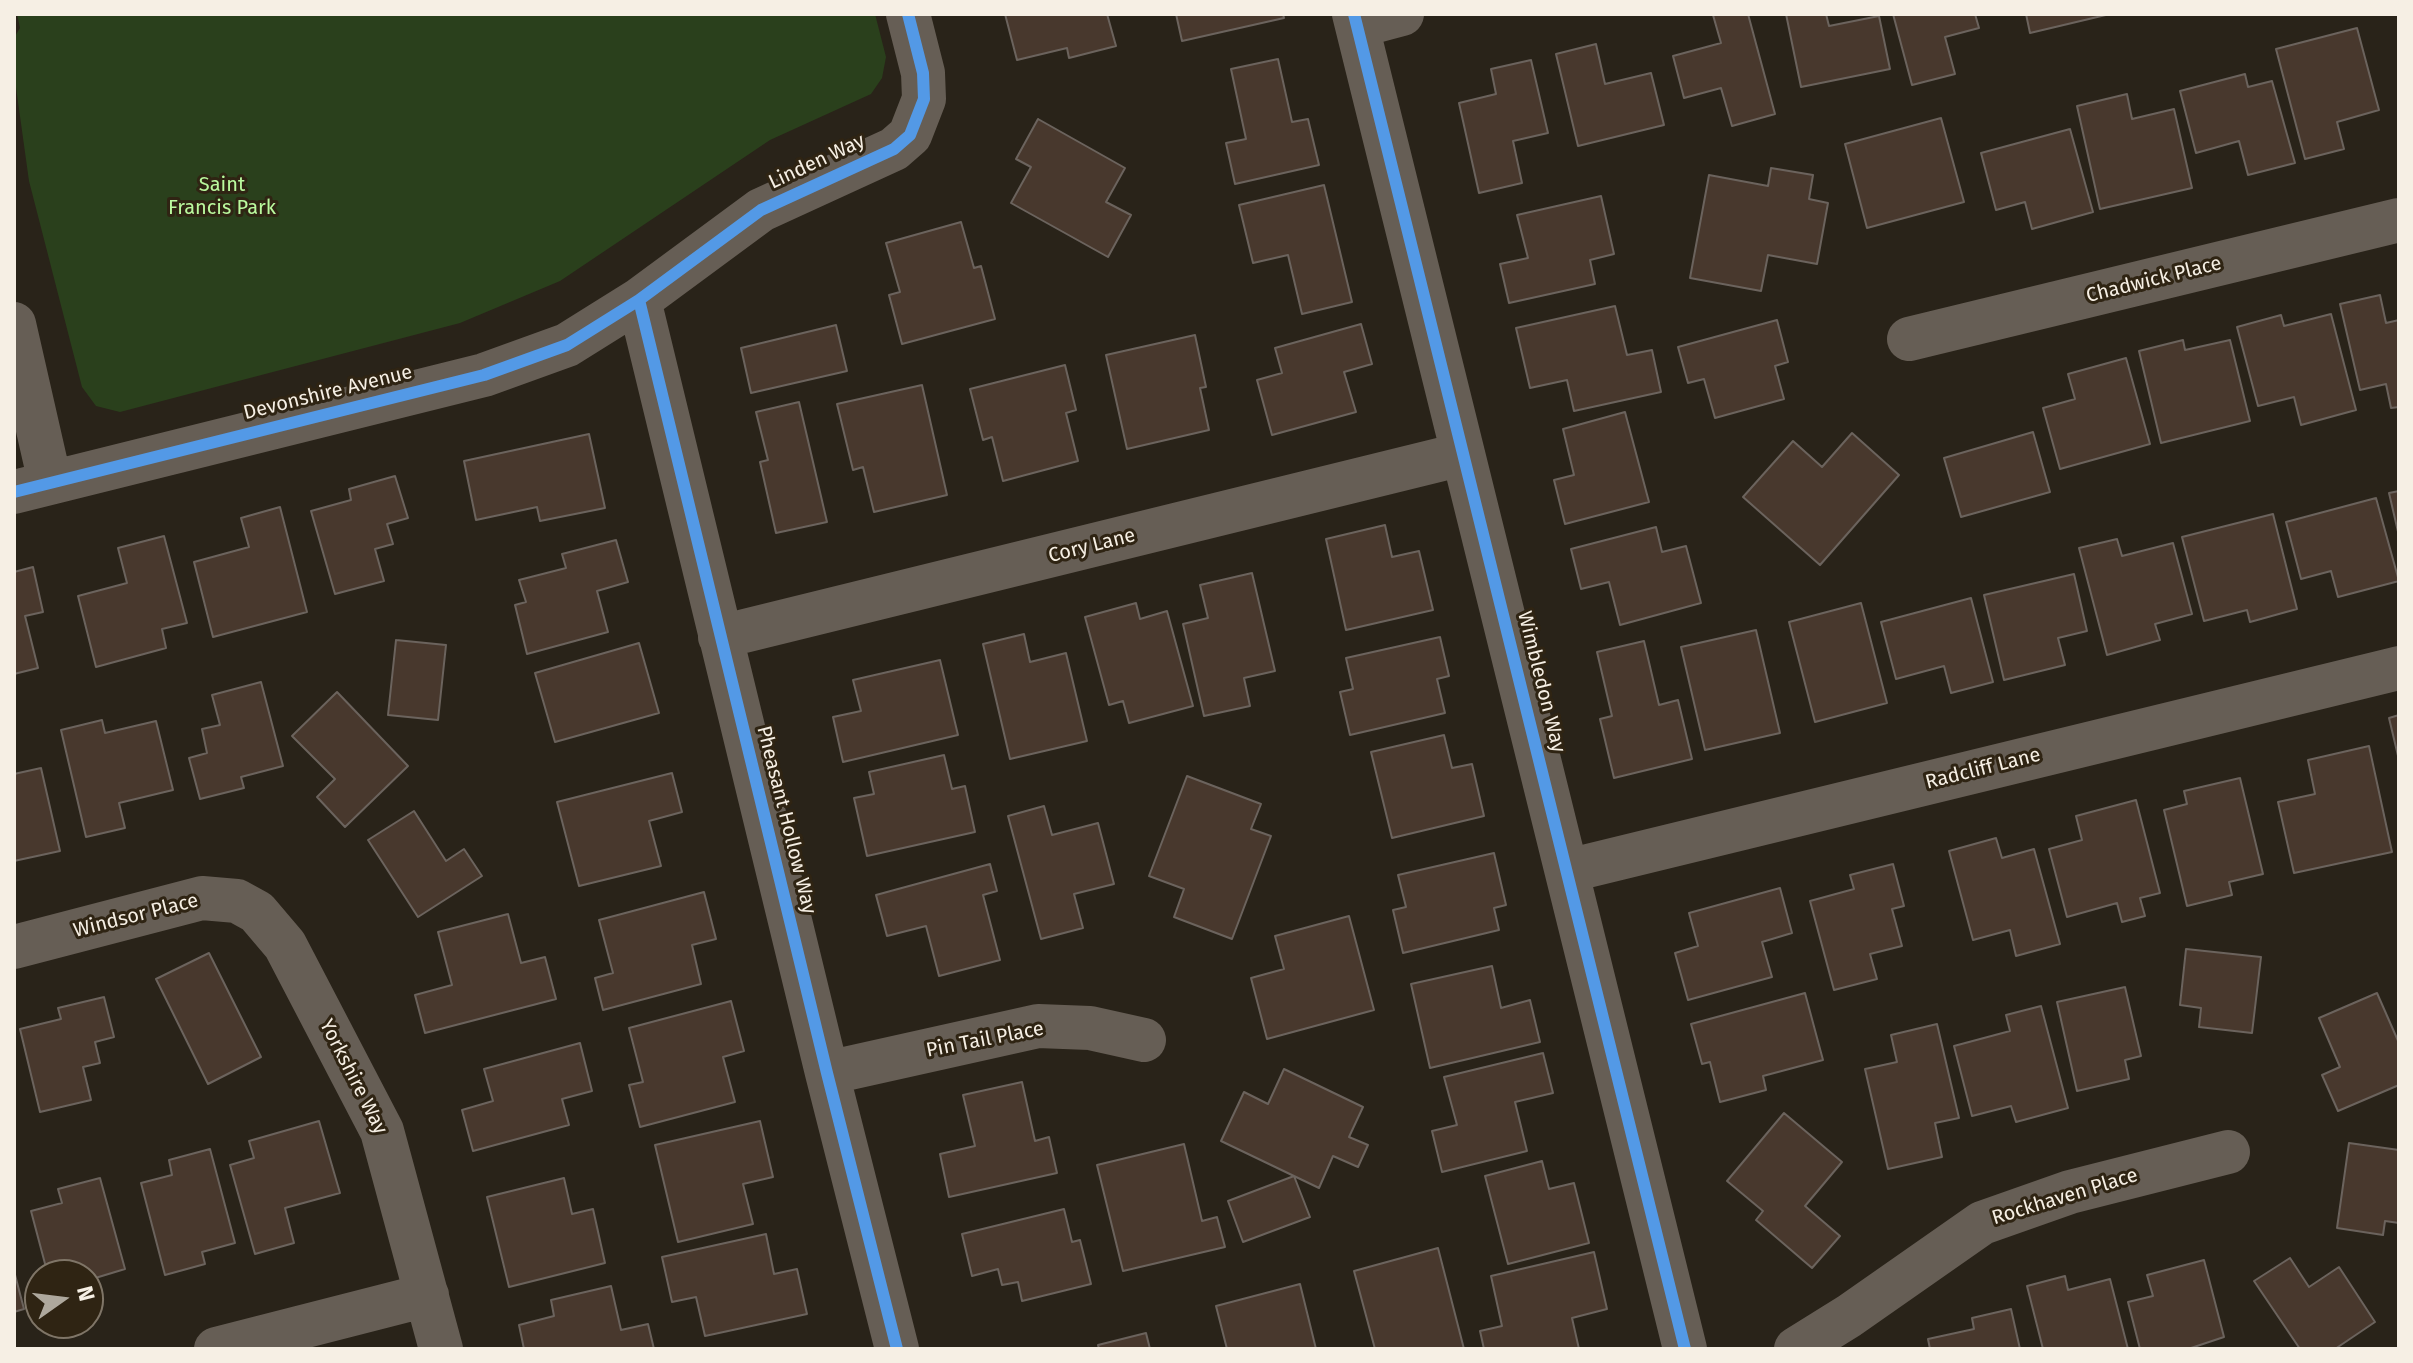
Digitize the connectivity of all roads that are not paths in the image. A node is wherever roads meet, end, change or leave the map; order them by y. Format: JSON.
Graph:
{"nodes":[{"id":1,"x":908,"y":14,"type":"edge"},
{"id":2,"x":1402,"y":14,"type":"edge"},
{"id":3,"x":1356,"y":20,"type":"edge"},
{"id":4,"x":2399,"y":220,"type":"edge"},
{"id":5,"x":639,"y":300,"type":"junction"},
{"id":6,"x":14,"y":324,"type":"edge"},
{"id":7,"x":1909,"y":339,"type":"dead end"},
{"id":8,"x":1463,"y":454,"type":"junction"},
{"id":9,"x":32,"y":487,"type":"edge"},
{"id":10,"x":720,"y":637,"type":"junction"},
{"id":11,"x":2399,"y":668,"type":"edge"},
{"id":12,"x":1567,"y":871,"type":"junction"},
{"id":13,"x":257,"y":912,"type":"joint"},
{"id":14,"x":14,"y":947,"type":"edge"},
{"id":15,"x":1144,"y":1040,"type":"dead end"},
{"id":16,"x":827,"y":1073,"type":"junction"},
{"id":17,"x":2228,"y":1152,"type":"dead end"},
{"id":18,"x":427,"y":1295,"type":"junction"},
{"id":19,"x":216,"y":1349,"type":"edge"},
{"id":20,"x":441,"y":1349,"type":"edge"},
{"id":21,"x":897,"y":1349,"type":"edge"},
{"id":22,"x":1685,"y":1349,"type":"edge"},
{"id":23,"x":1796,"y":1349,"type":"edge"}],
"edges":[{"from":1,"to":5,"type":"street","name":"Linden Way"},
{"from":2,"to":3,"type":"street"},
{"from":3,"to":8,"type":"street","name":"Wimbledon Way"},
{"from":4,"to":7,"type":"street","name":"Chadwick Place"},
{"from":5,"to":9,"type":"street","name":"Devonshire Avenue"},
{"from":5,"to":10,"type":"street","name":"Pheasant Hollow Way"},
{"from":6,"to":9,"type":"street"},
{"from":8,"to":10,"type":"street","name":"Cory Lane"},
{"from":8,"to":12,"type":"street","name":"Wimbledon Way"},
{"from":10,"to":16,"type":"street","name":"Pheasant Hollow Way"},
{"from":11,"to":12,"type":"street","name":"Radcliff Lane"},
{"from":12,"to":22,"type":"street","name":"Wimbledon Way"},
{"from":13,"to":14,"type":"street","name":"Windsor Place"},
{"from":13,"to":18,"type":"street","name":"Yorkshire Way"},
{"from":15,"to":16,"type":"street","name":"Pin Tail Place"},
{"from":16,"to":21,"type":"street","name":"Pheasant Hollow Way"},
{"from":17,"to":23,"type":"street","name":"Rockhaven Place"},
{"from":18,"to":19,"type":"street"},
{"from":18,"to":20,"type":"street","name":"Yorkshire Way"}]}
